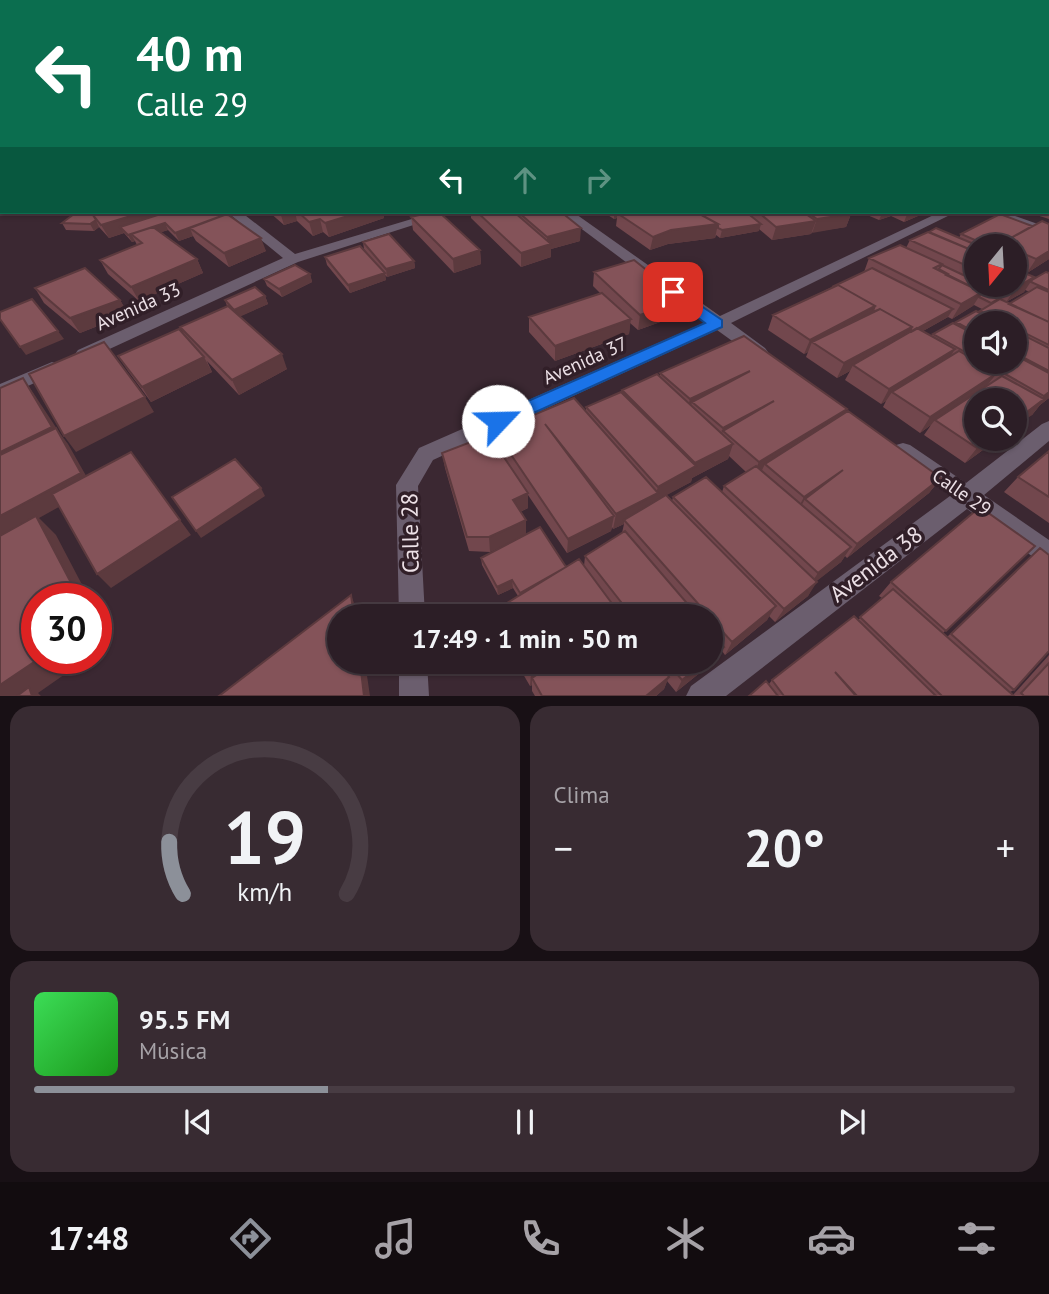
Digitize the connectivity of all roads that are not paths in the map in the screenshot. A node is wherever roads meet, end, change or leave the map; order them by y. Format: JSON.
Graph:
{"nodes":[{"id":1,"x":236,"y":214,"type":"edge"},
{"id":2,"x":441,"y":214,"type":"edge"},
{"id":3,"x":568,"y":214,"type":"edge"},
{"id":4,"x":946,"y":214,"type":"edge"},
{"id":5,"x":998,"y":214,"type":"edge"},
{"id":6,"x":1049,"y":233,"type":"edge"},
{"id":7,"x":293,"y":259,"type":"junction"},
{"id":8,"x":716,"y":324,"type":"junction"},
{"id":9,"x":774,"y":363,"type":"edge"},
{"id":10,"x":0,"y":392,"type":"edge"},
{"id":11,"x":1049,"y":429,"type":"edge"},
{"id":12,"x":888,"y":441,"type":"edge"},
{"id":13,"x":426,"y":454,"type":"joint"},
{"id":14,"x":967,"y":496,"type":"junction"},
{"id":15,"x":1049,"y":554,"type":"edge"},
{"id":16,"x":412,"y":604,"type":"edge"},
{"id":17,"x":413,"y":674,"type":"edge"},
{"id":18,"x":414,"y":695,"type":"edge"},
{"id":19,"x":701,"y":695,"type":"edge"}],
"edges":[{"from":1,"to":7,"type":"street"},
{"from":2,"to":7,"type":"street","name":"Avenida 33"},
{"from":3,"to":8,"type":"street"},
{"from":4,"to":8,"type":"street","name":"Avenida 37"},
{"from":5,"to":6,"type":"street"},
{"from":7,"to":10,"type":"street","name":"Avenida 33"},
{"from":8,"to":9,"type":"street"},
{"from":8,"to":13,"type":"street","name":"Avenida 37"},
{"from":11,"to":14,"type":"street","name":"Avenida 38"},
{"from":12,"to":14,"type":"street","name":"Calle 29"},
{"from":13,"to":16,"type":"street","name":"Calle 28"},
{"from":14,"to":15,"type":"street","name":"Calle 29"},
{"from":14,"to":19,"type":"street","name":"Avenida 38"},
{"from":17,"to":18,"type":"street"}]}
